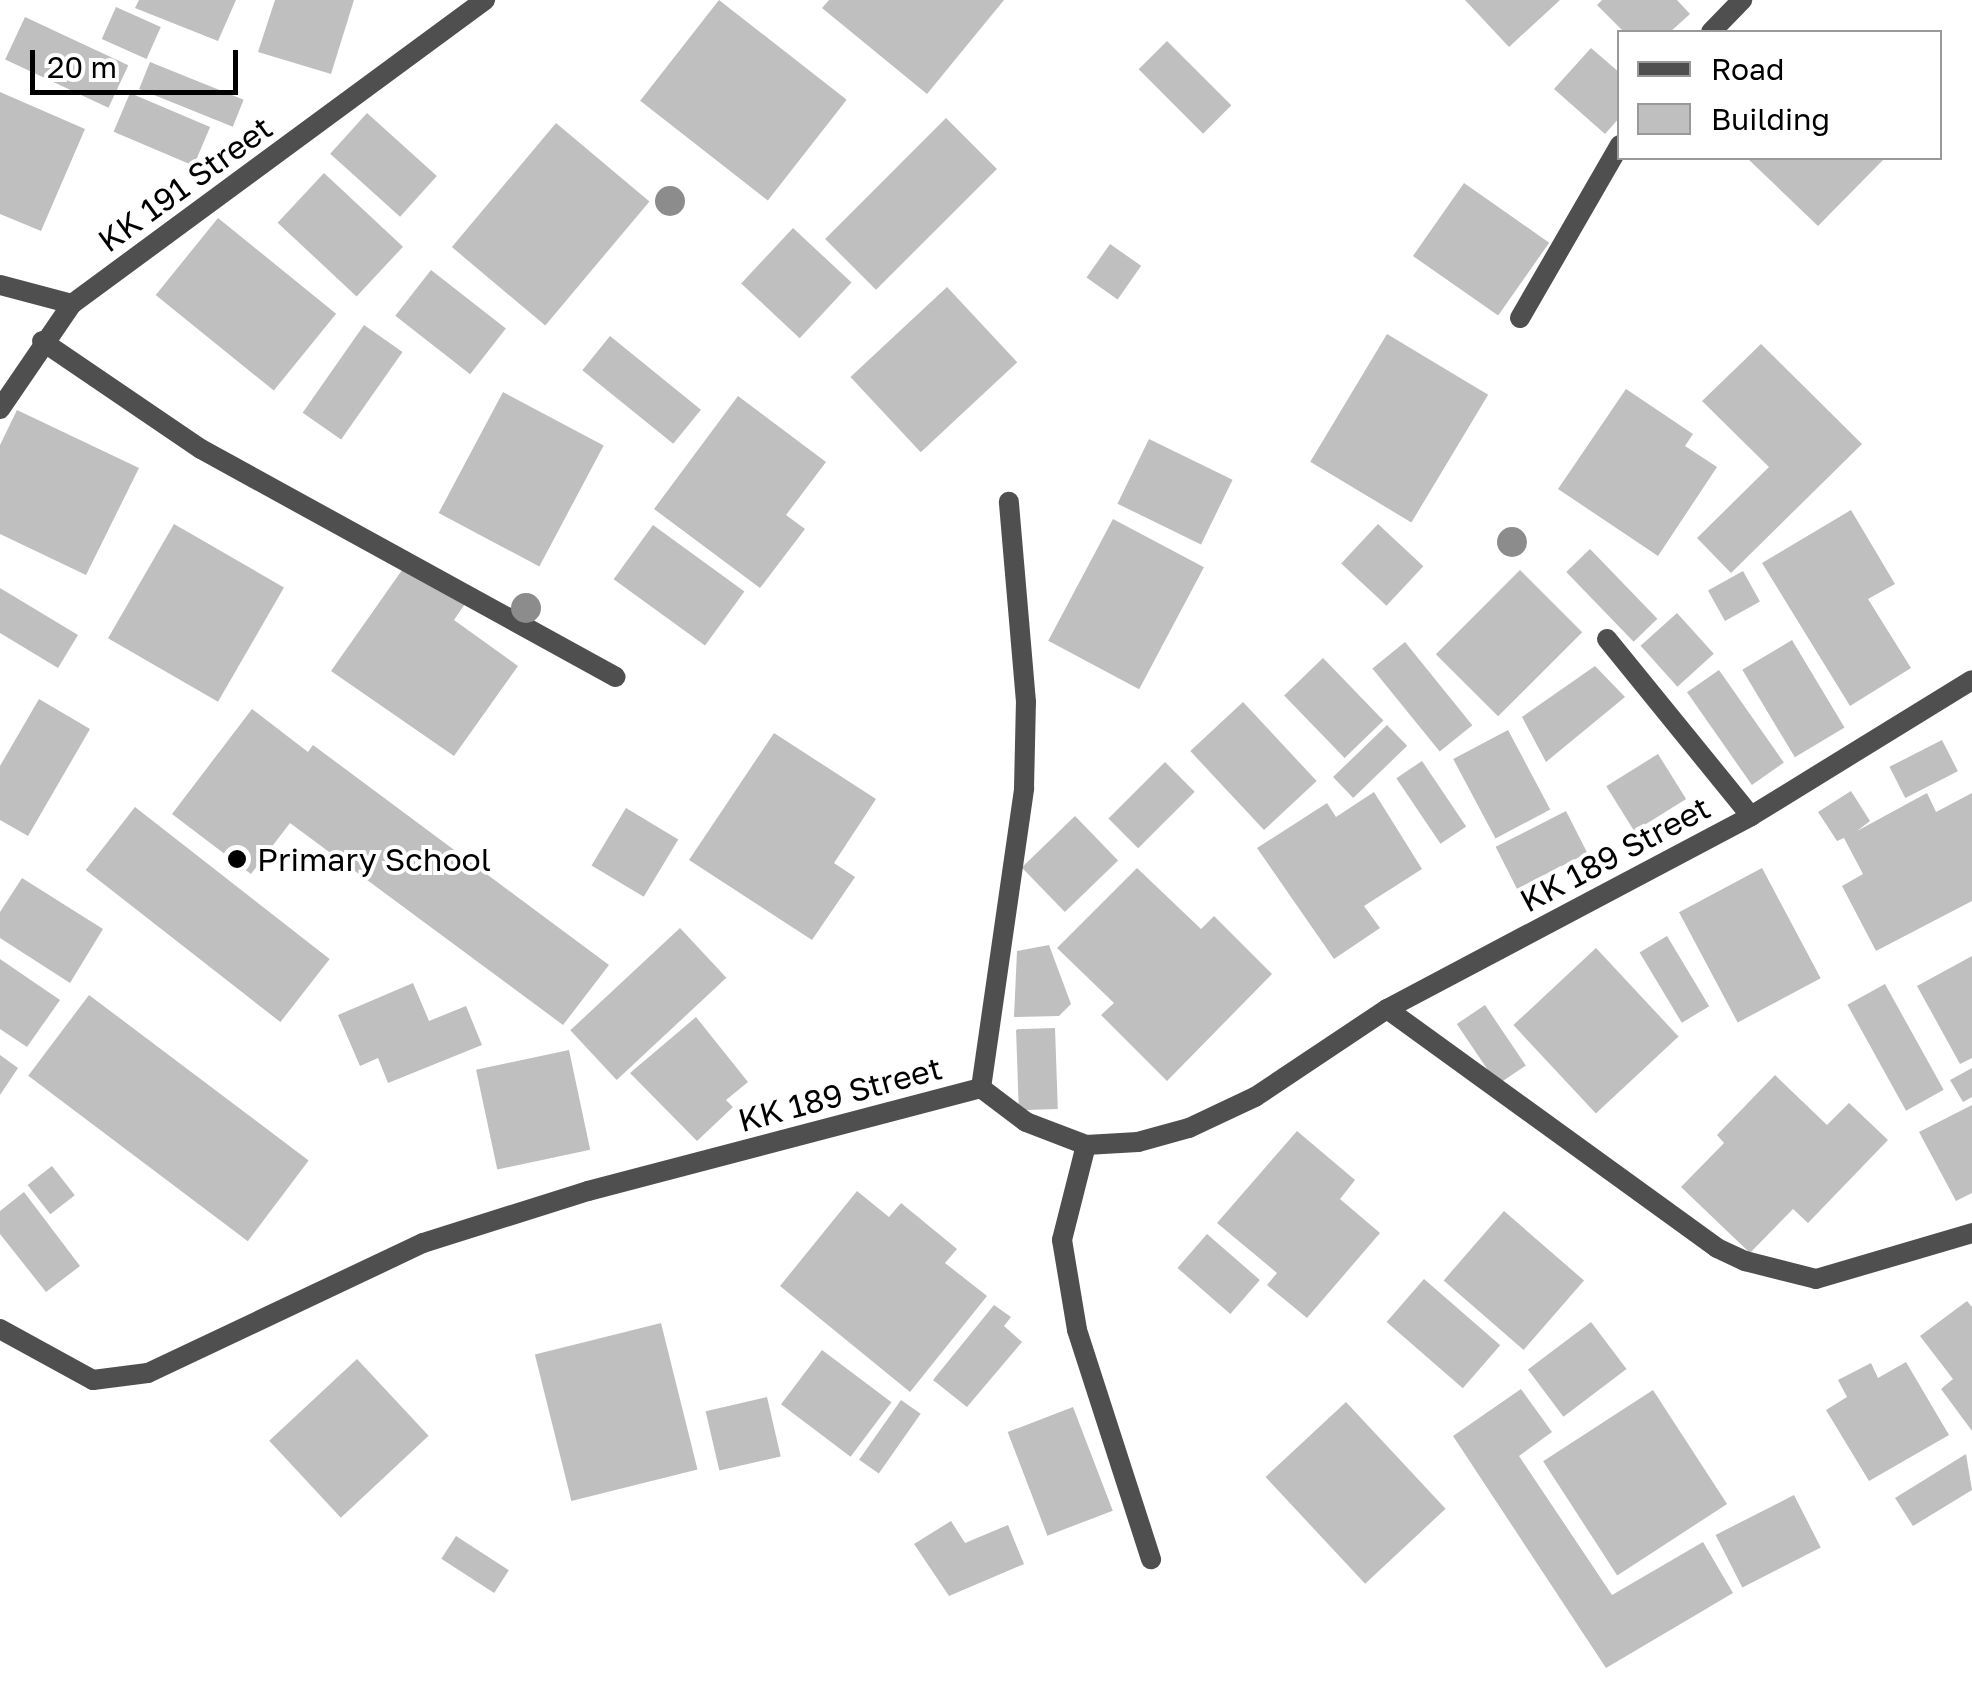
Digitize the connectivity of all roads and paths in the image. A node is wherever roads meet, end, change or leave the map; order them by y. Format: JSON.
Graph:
{"nodes":[{"id":1,"x":484,"y":0,"type":"edge"},
{"id":2,"x":1742,"y":0,"type":"edge"},
{"id":3,"x":1714,"y":30,"type":"edge"},
{"id":4,"x":1617,"y":151,"type":"edge"},
{"id":5,"x":0,"y":285,"type":"edge"},
{"id":6,"x":72,"y":304,"type":"junction"},
{"id":7,"x":1520,"y":318,"type":"dead end"},
{"id":8,"x":42,"y":340,"type":"junction"},
{"id":9,"x":0,"y":409,"type":"edge"},
{"id":10,"x":1009,"y":502,"type":"dead end"},
{"id":11,"x":1607,"y":639,"type":"dead end"},
{"id":12,"x":616,"y":677,"type":"dead end"},
{"id":13,"x":1972,"y":680,"type":"edge"},
{"id":14,"x":1750,"y":816,"type":"junction"},
{"id":15,"x":1387,"y":1009,"type":"junction"},
{"id":16,"x":981,"y":1088,"type":"junction"},
{"id":17,"x":1086,"y":1145,"type":"junction"},
{"id":18,"x":1972,"y":1233,"type":"edge"},
{"id":19,"x":0,"y":1329,"type":"edge"},
{"id":20,"x":1151,"y":1559,"type":"dead end"}],
"edges":[{"from":1,"to":6,"type":"street","name":"KK 191 Street"},
{"from":2,"to":3,"type":"street"},
{"from":4,"to":7,"type":"street"},
{"from":5,"to":6,"type":"street"},
{"from":6,"to":8,"type":"street","name":"KK 191 Street"},
{"from":8,"to":9,"type":"street","name":"KK 191 Street"},
{"from":8,"to":12,"type":"street"},
{"from":10,"to":16,"type":"street"},
{"from":11,"to":14,"type":"street"},
{"from":13,"to":14,"type":"street","name":"KK 189 Street"},
{"from":14,"to":15,"type":"street","name":"KK 189 Street"},
{"from":15,"to":17,"type":"street","name":"KK 189 Street"},
{"from":15,"to":18,"type":"street"},
{"from":16,"to":17,"type":"street","name":"KK 189 Street"},
{"from":16,"to":19,"type":"street","name":"KK 189 Street"},
{"from":17,"to":20,"type":"street"}]}
